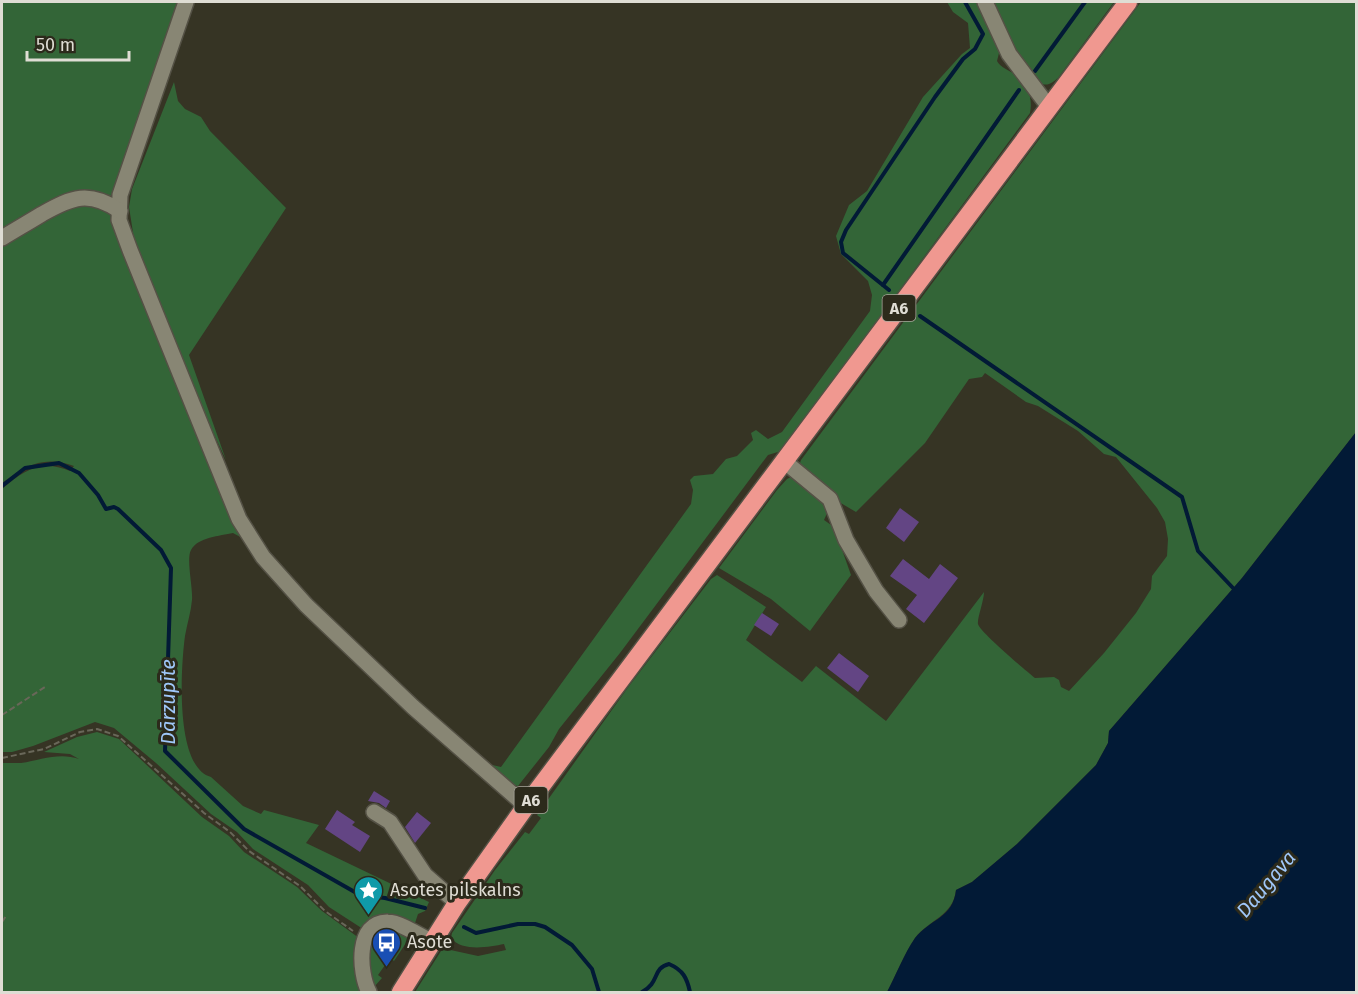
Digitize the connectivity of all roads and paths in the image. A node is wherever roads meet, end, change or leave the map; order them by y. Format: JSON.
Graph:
{"nodes":[{"id":1,"x":186,"y":2,"type":"edge"},
{"id":2,"x":985,"y":2,"type":"edge"},
{"id":3,"x":1128,"y":2,"type":"edge"},
{"id":4,"x":1049,"y":107,"type":"junction"},
{"id":5,"x":120,"y":211,"type":"junction"},
{"id":6,"x":2,"y":238,"type":"edge"},
{"id":7,"x":784,"y":461,"type":"junction"},
{"id":8,"x":898,"y":620,"type":"dead end"},
{"id":9,"x":45,"y":687,"type":"dead end"},
{"id":10,"x":2,"y":715,"type":"edge"},
{"id":11,"x":2,"y":758,"type":"edge"},
{"id":12,"x":526,"y":806,"type":"junction"},
{"id":13,"x":374,"y":812,"type":"dead end"},
{"id":14,"x":457,"y":903,"type":"junction"},
{"id":15,"x":6,"y":916,"type":"dead end"},
{"id":16,"x":2,"y":922,"type":"edge"},
{"id":17,"x":365,"y":940,"type":"junction"},
{"id":18,"x":432,"y":942,"type":"junction"},
{"id":19,"x":369,"y":993,"type":"edge"},
{"id":20,"x":401,"y":993,"type":"edge"}],
"edges":[{"from":1,"to":5,"type":"street"},
{"from":2,"to":4,"type":"street"},
{"from":3,"to":4,"type":"highway","number":"A6"},
{"from":4,"to":7,"type":"highway","number":"A6"},
{"from":5,"to":6,"type":"street"},
{"from":5,"to":12,"type":"street"},
{"from":7,"to":8,"type":"street"},
{"from":7,"to":12,"type":"highway","number":"A6"},
{"from":9,"to":10,"type":"path"},
{"from":11,"to":17,"type":"path"},
{"from":12,"to":14,"type":"highway","number":"A6"},
{"from":13,"to":14,"type":"street"},
{"from":14,"to":18,"type":"highway","number":"A6"},
{"from":15,"to":16,"type":"path"},
{"from":17,"to":18,"type":"street"},
{"from":17,"to":19,"type":"street"},
{"from":18,"to":20,"type":"highway","number":"A6"}]}
